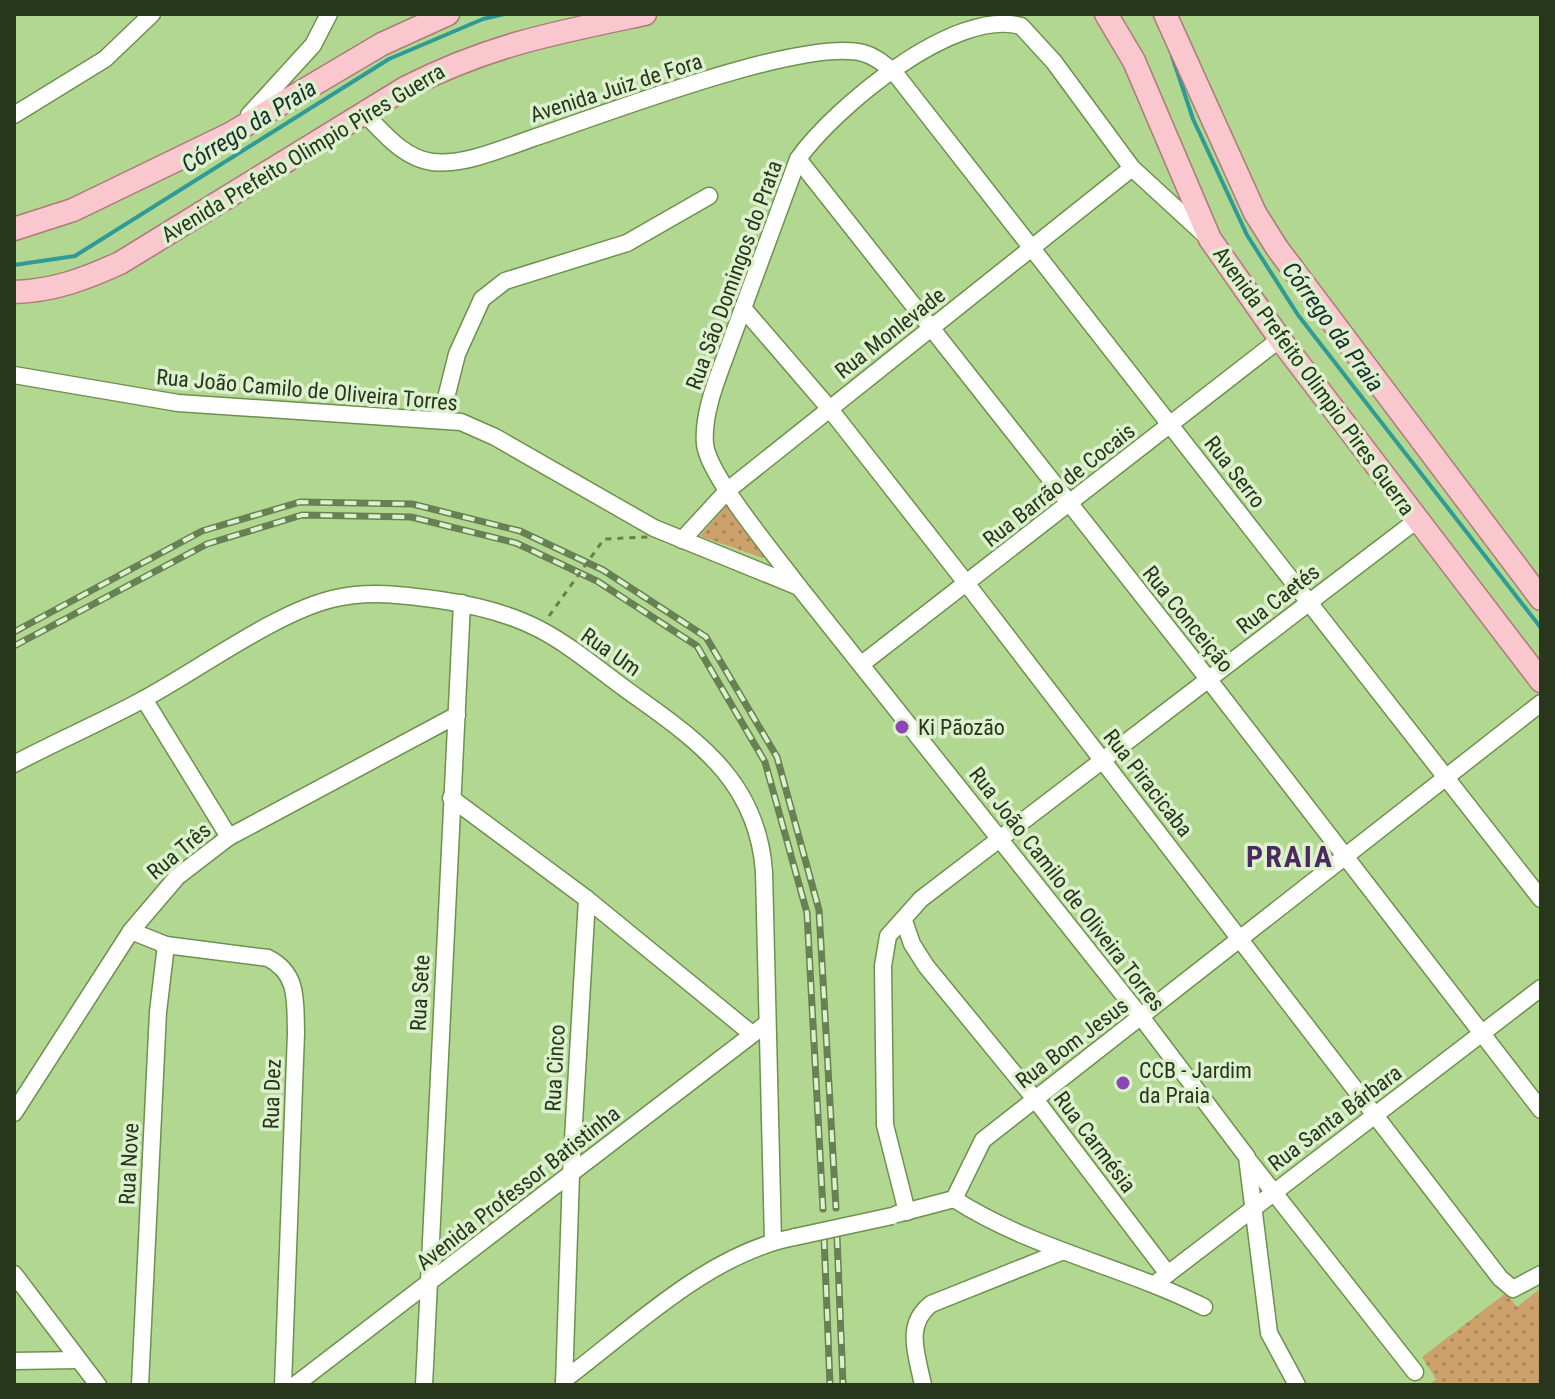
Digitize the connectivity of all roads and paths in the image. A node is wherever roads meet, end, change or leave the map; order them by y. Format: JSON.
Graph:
{"nodes":[{"id":1,"x":152,"y":14,"type":"edge"},
{"id":2,"x":329,"y":14,"type":"edge"},
{"id":3,"x":448,"y":14,"type":"edge"},
{"id":4,"x":642,"y":14,"type":"edge"},
{"id":5,"x":1106,"y":14,"type":"edge"},
{"id":6,"x":1165,"y":14,"type":"edge"},
{"id":7,"x":894,"y":72,"type":"junction"},
{"id":8,"x":364,"y":113,"type":"junction"},
{"id":9,"x":14,"y":115,"type":"edge"},
{"id":10,"x":230,"y":134,"type":"junction"},
{"id":11,"x":798,"y":159,"type":"junction"},
{"id":12,"x":1132,"y":168,"type":"junction"},
{"id":13,"x":709,"y":196,"type":"dead end"},
{"id":14,"x":14,"y":229,"type":"edge"},
{"id":15,"x":1210,"y":239,"type":"junction"},
{"id":16,"x":1032,"y":250,"type":"junction"},
{"id":17,"x":14,"y":292,"type":"edge"},
{"id":18,"x":743,"y":308,"type":"junction"},
{"id":19,"x":933,"y":327,"type":"junction"},
{"id":20,"x":1280,"y":339,"type":"junction"},
{"id":21,"x":14,"y":375,"type":"edge"},
{"id":22,"x":829,"y":408,"type":"junction"},
{"id":23,"x":441,"y":418,"type":"junction"},
{"id":24,"x":1171,"y":426,"type":"junction"},
{"id":25,"x":728,"y":490,"type":"junction"},
{"id":26,"x":1068,"y":505,"type":"junction"},
{"id":27,"x":1417,"y":520,"type":"junction"},
{"id":28,"x":648,"y":537,"type":"dead end"},
{"id":29,"x":682,"y":540,"type":"junction"},
{"id":30,"x":967,"y":584,"type":"junction"},
{"id":31,"x":799,"y":587,"type":"junction"},
{"id":32,"x":1541,"y":599,"type":"edge"},
{"id":33,"x":462,"y":603,"type":"junction"},
{"id":34,"x":1309,"y":603,"type":"junction"},
{"id":35,"x":549,"y":616,"type":"dead end"},
{"id":36,"x":863,"y":663,"type":"junction"},
{"id":37,"x":1541,"y":672,"type":"edge"},
{"id":38,"x":1209,"y":680,"type":"junction"},
{"id":39,"x":1540,"y":680,"type":"edge"},
{"id":40,"x":144,"y":699,"type":"junction"},
{"id":41,"x":1541,"y":703,"type":"edge"},
{"id":42,"x":457,"y":715,"type":"junction"},
{"id":43,"x":1103,"y":762,"type":"junction"},
{"id":44,"x":14,"y":764,"type":"edge"},
{"id":45,"x":1445,"y":777,"type":"junction"},
{"id":46,"x":451,"y":798,"type":"junction"},
{"id":47,"x":229,"y":837,"type":"junction"},
{"id":48,"x":1000,"y":842,"type":"junction"},
{"id":49,"x":1344,"y":857,"type":"junction"},
{"id":50,"x":587,"y":899,"type":"junction"},
{"id":51,"x":1541,"y":899,"type":"edge"},
{"id":52,"x":904,"y":921,"type":"junction"},
{"id":53,"x":131,"y":931,"type":"junction"},
{"id":54,"x":1240,"y":938,"type":"junction"},
{"id":55,"x":166,"y":945,"type":"junction"},
{"id":56,"x":1541,"y":988,"type":"edge"},
{"id":57,"x":1142,"y":1018,"type":"junction"},
{"id":58,"x":759,"y":1029,"type":"junction"},
{"id":59,"x":1480,"y":1033,"type":"junction"},
{"id":60,"x":1035,"y":1099,"type":"junction"},
{"id":61,"x":1541,"y":1110,"type":"edge"},
{"id":62,"x":14,"y":1113,"type":"edge"},
{"id":63,"x":1377,"y":1115,"type":"junction"},
{"id":64,"x":1247,"y":1157,"type":"junction"},
{"id":65,"x":571,"y":1174,"type":"junction"},
{"id":66,"x":1273,"y":1192,"type":"junction"},
{"id":67,"x":954,"y":1199,"type":"junction"},
{"id":68,"x":1255,"y":1205,"type":"junction"},
{"id":69,"x":899,"y":1214,"type":"junction"},
{"id":70,"x":773,"y":1241,"type":"junction"},
{"id":71,"x":1061,"y":1252,"type":"junction"},
{"id":72,"x":14,"y":1274,"type":"edge"},
{"id":73,"x":1541,"y":1274,"type":"edge"},
{"id":74,"x":1162,"y":1278,"type":"junction"},
{"id":75,"x":428,"y":1286,"type":"junction"},
{"id":76,"x":1204,"y":1307,"type":"dead end"},
{"id":77,"x":78,"y":1360,"type":"junction"},
{"id":78,"x":14,"y":1361,"type":"edge"},
{"id":79,"x":1415,"y":1372,"type":"dead end"},
{"id":80,"x":564,"y":1383,"type":"edge"},
{"id":81,"x":98,"y":1385,"type":"edge"},
{"id":82,"x":140,"y":1385,"type":"edge"},
{"id":83,"x":283,"y":1385,"type":"edge"},
{"id":84,"x":295,"y":1385,"type":"edge"},
{"id":85,"x":424,"y":1385,"type":"edge"},
{"id":86,"x":923,"y":1385,"type":"edge"},
{"id":87,"x":1297,"y":1385,"type":"edge"}],
"edges":[{"from":1,"to":9,"type":"street"},
{"from":2,"to":10,"type":"street"},
{"from":3,"to":10,"type":"main road"},
{"from":4,"to":8,"type":"main road","name":"Avenida Prefeito Olimpio Pires Guerra"},
{"from":5,"to":15,"type":"main road","name":"Avenida Prefeito Olimpio Pires Guerra"},
{"from":6,"to":32,"type":"main road"},
{"from":7,"to":8,"type":"street","name":"Avenida Juiz de Fora"},
{"from":7,"to":11,"type":"street","name":"Rua São Domingos do Prata"},
{"from":7,"to":12,"type":"street","name":"Rua São Domingos do Prata"},
{"from":7,"to":16,"type":"street","name":"Rua Serro"},
{"from":8,"to":17,"type":"main road","name":"Avenida Prefeito Olimpio Pires Guerra"},
{"from":10,"to":14,"type":"main road"},
{"from":11,"to":18,"type":"street","name":"Rua São Domingos do Prata"},
{"from":11,"to":19,"type":"street","name":"Rua Conceição"},
{"from":12,"to":15,"type":"street"},
{"from":12,"to":16,"type":"street","name":"Rua Monlevade"},
{"from":13,"to":23,"type":"street"},
{"from":15,"to":20,"type":"main road","name":"Avenida Prefeito Olimpio Pires Guerra"},
{"from":16,"to":19,"type":"street","name":"Rua Monlevade"},
{"from":16,"to":24,"type":"street","name":"Rua Serro"},
{"from":18,"to":22,"type":"street","name":"Rua Piracicaba"},
{"from":18,"to":25,"type":"street","name":"Rua São Domingos do Prata"},
{"from":19,"to":22,"type":"street","name":"Rua Monlevade"},
{"from":19,"to":26,"type":"street","name":"Rua Conceição"},
{"from":20,"to":24,"type":"street","name":"Rua Barrão de Cocais"},
{"from":20,"to":27,"type":"main road","name":"Avenida Prefeito Olimpio Pires Guerra"},
{"from":21,"to":23,"type":"street","name":"Rua João Camilo de Oliveira Torres"},
{"from":22,"to":25,"type":"street","name":"Rua Monlevade"},
{"from":22,"to":30,"type":"street","name":"Rua Piracicaba"},
{"from":23,"to":29,"type":"street","name":"Rua João Camilo de Oliveira Torres"},
{"from":24,"to":26,"type":"street","name":"Rua Barrão de Cocais"},
{"from":24,"to":34,"type":"street","name":"Rua Serro"},
{"from":25,"to":29,"type":"street","name":"Rua Monlevade"},
{"from":25,"to":31,"type":"street","name":"Rua São Domingos do Prata"},
{"from":26,"to":30,"type":"street","name":"Rua Barrão de Cocais"},
{"from":26,"to":38,"type":"street","name":"Rua Conceição"},
{"from":27,"to":34,"type":"street","name":"Rua Caetés"},
{"from":27,"to":39,"type":"main road","name":"Avenida Prefeito Olimpio Pires Guerra"},
{"from":28,"to":35,"type":"path","bridge":true},
{"from":29,"to":31,"type":"street","name":"Rua João Camilo de Oliveira Torres"},
{"from":30,"to":36,"type":"street","name":"Rua Barrão de Cocais"},
{"from":30,"to":43,"type":"street","name":"Rua Piracicaba"},
{"from":31,"to":36,"type":"street","name":"Rua João Camilo de Oliveira Torres"},
{"from":33,"to":40,"type":"street","name":"Rua Um"},
{"from":33,"to":42,"type":"street","name":"Rua Sete"},
{"from":33,"to":58,"type":"street","name":"Rua Um"},
{"from":34,"to":38,"type":"street","name":"Rua Caetés"},
{"from":34,"to":45,"type":"street","name":"Rua Serro"},
{"from":36,"to":48,"type":"street","name":"Rua João Camilo de Oliveira Torres"},
{"from":37,"to":39,"type":"main road"},
{"from":38,"to":43,"type":"street","name":"Rua Caetés"},
{"from":38,"to":49,"type":"street","name":"Rua Conceição"},
{"from":40,"to":44,"type":"street","name":"Rua Um"},
{"from":40,"to":47,"type":"street"},
{"from":41,"to":45,"type":"street","name":"Rua Bom Jesus"},
{"from":42,"to":46,"type":"street","name":"Rua Sete"},
{"from":42,"to":47,"type":"street","name":"Rua Três"},
{"from":43,"to":48,"type":"street","name":"Rua Caetés"},
{"from":43,"to":54,"type":"street","name":"Rua Piracicaba"},
{"from":45,"to":49,"type":"street","name":"Rua Bom Jesus"},
{"from":45,"to":51,"type":"street","name":"Rua Serro"},
{"from":46,"to":50,"type":"street"},
{"from":46,"to":75,"type":"street","name":"Rua Sete"},
{"from":47,"to":53,"type":"street","name":"Rua Três"},
{"from":48,"to":52,"type":"street","name":"Rua Caetés"},
{"from":48,"to":57,"type":"street","name":"Rua João Camilo de Oliveira Torres"},
{"from":49,"to":54,"type":"street","name":"Rua Bom Jesus"},
{"from":49,"to":59,"type":"street","name":"Rua Conceição"},
{"from":50,"to":58,"type":"street"},
{"from":50,"to":65,"type":"street","name":"Rua Cinco"},
{"from":52,"to":60,"type":"street","name":"Rua Carmésia"},
{"from":52,"to":69,"type":"street","name":"Rua Caetés"},
{"from":53,"to":55,"type":"street","name":"Rua Dez"},
{"from":53,"to":62,"type":"street","name":"Rua Três"},
{"from":54,"to":57,"type":"street","name":"Rua Bom Jesus"},
{"from":54,"to":63,"type":"street","name":"Rua Piracicaba"},
{"from":55,"to":82,"type":"street","name":"Rua Nove"},
{"from":55,"to":83,"type":"street","name":"Rua Dez"},
{"from":56,"to":59,"type":"street","name":"Rua Santa Bárbara"},
{"from":57,"to":60,"type":"street","name":"Rua Bom Jesus"},
{"from":57,"to":64,"type":"street","name":"Rua João Camilo de Oliveira Torres"},
{"from":58,"to":65,"type":"street","name":"Avenida Professor Batistinha"},
{"from":58,"to":70,"type":"street","name":"Rua Um"},
{"from":59,"to":61,"type":"street","name":"Rua Conceição"},
{"from":59,"to":63,"type":"street","name":"Rua Santa Bárbara"},
{"from":60,"to":67,"type":"street","name":"Rua Bom Jesus"},
{"from":60,"to":74,"type":"street","name":"Rua Carmésia"},
{"from":63,"to":66,"type":"street","name":"Rua Santa Bárbara"},
{"from":63,"to":73,"type":"street","name":"Rua Piracicaba"},
{"from":64,"to":66,"type":"street"},
{"from":64,"to":68,"type":"street","name":"Rua João Camilo de Oliveira Torres"},
{"from":65,"to":75,"type":"street","name":"Avenida Professor Batistinha"},
{"from":65,"to":80,"type":"street","name":"Rua Cinco"},
{"from":66,"to":68,"type":"street","name":"Rua Santa Bárbara"},
{"from":66,"to":79,"type":"street"},
{"from":67,"to":69,"type":"street"},
{"from":67,"to":71,"type":"street"},
{"from":68,"to":74,"type":"street","name":"Rua Santa Bárbara"},
{"from":68,"to":87,"type":"street","name":"Rua João Camilo de Oliveira Torres"},
{"from":69,"to":70,"type":"street","bridge":true},
{"from":70,"to":80,"type":"street"},
{"from":71,"to":74,"type":"street"},
{"from":71,"to":86,"type":"street"},
{"from":72,"to":77,"type":"street"},
{"from":74,"to":76,"type":"street"},
{"from":75,"to":84,"type":"street","name":"Avenida Professor Batistinha"},
{"from":75,"to":85,"type":"street","name":"Rua Sete"},
{"from":77,"to":78,"type":"street"},
{"from":77,"to":81,"type":"street"}]}
